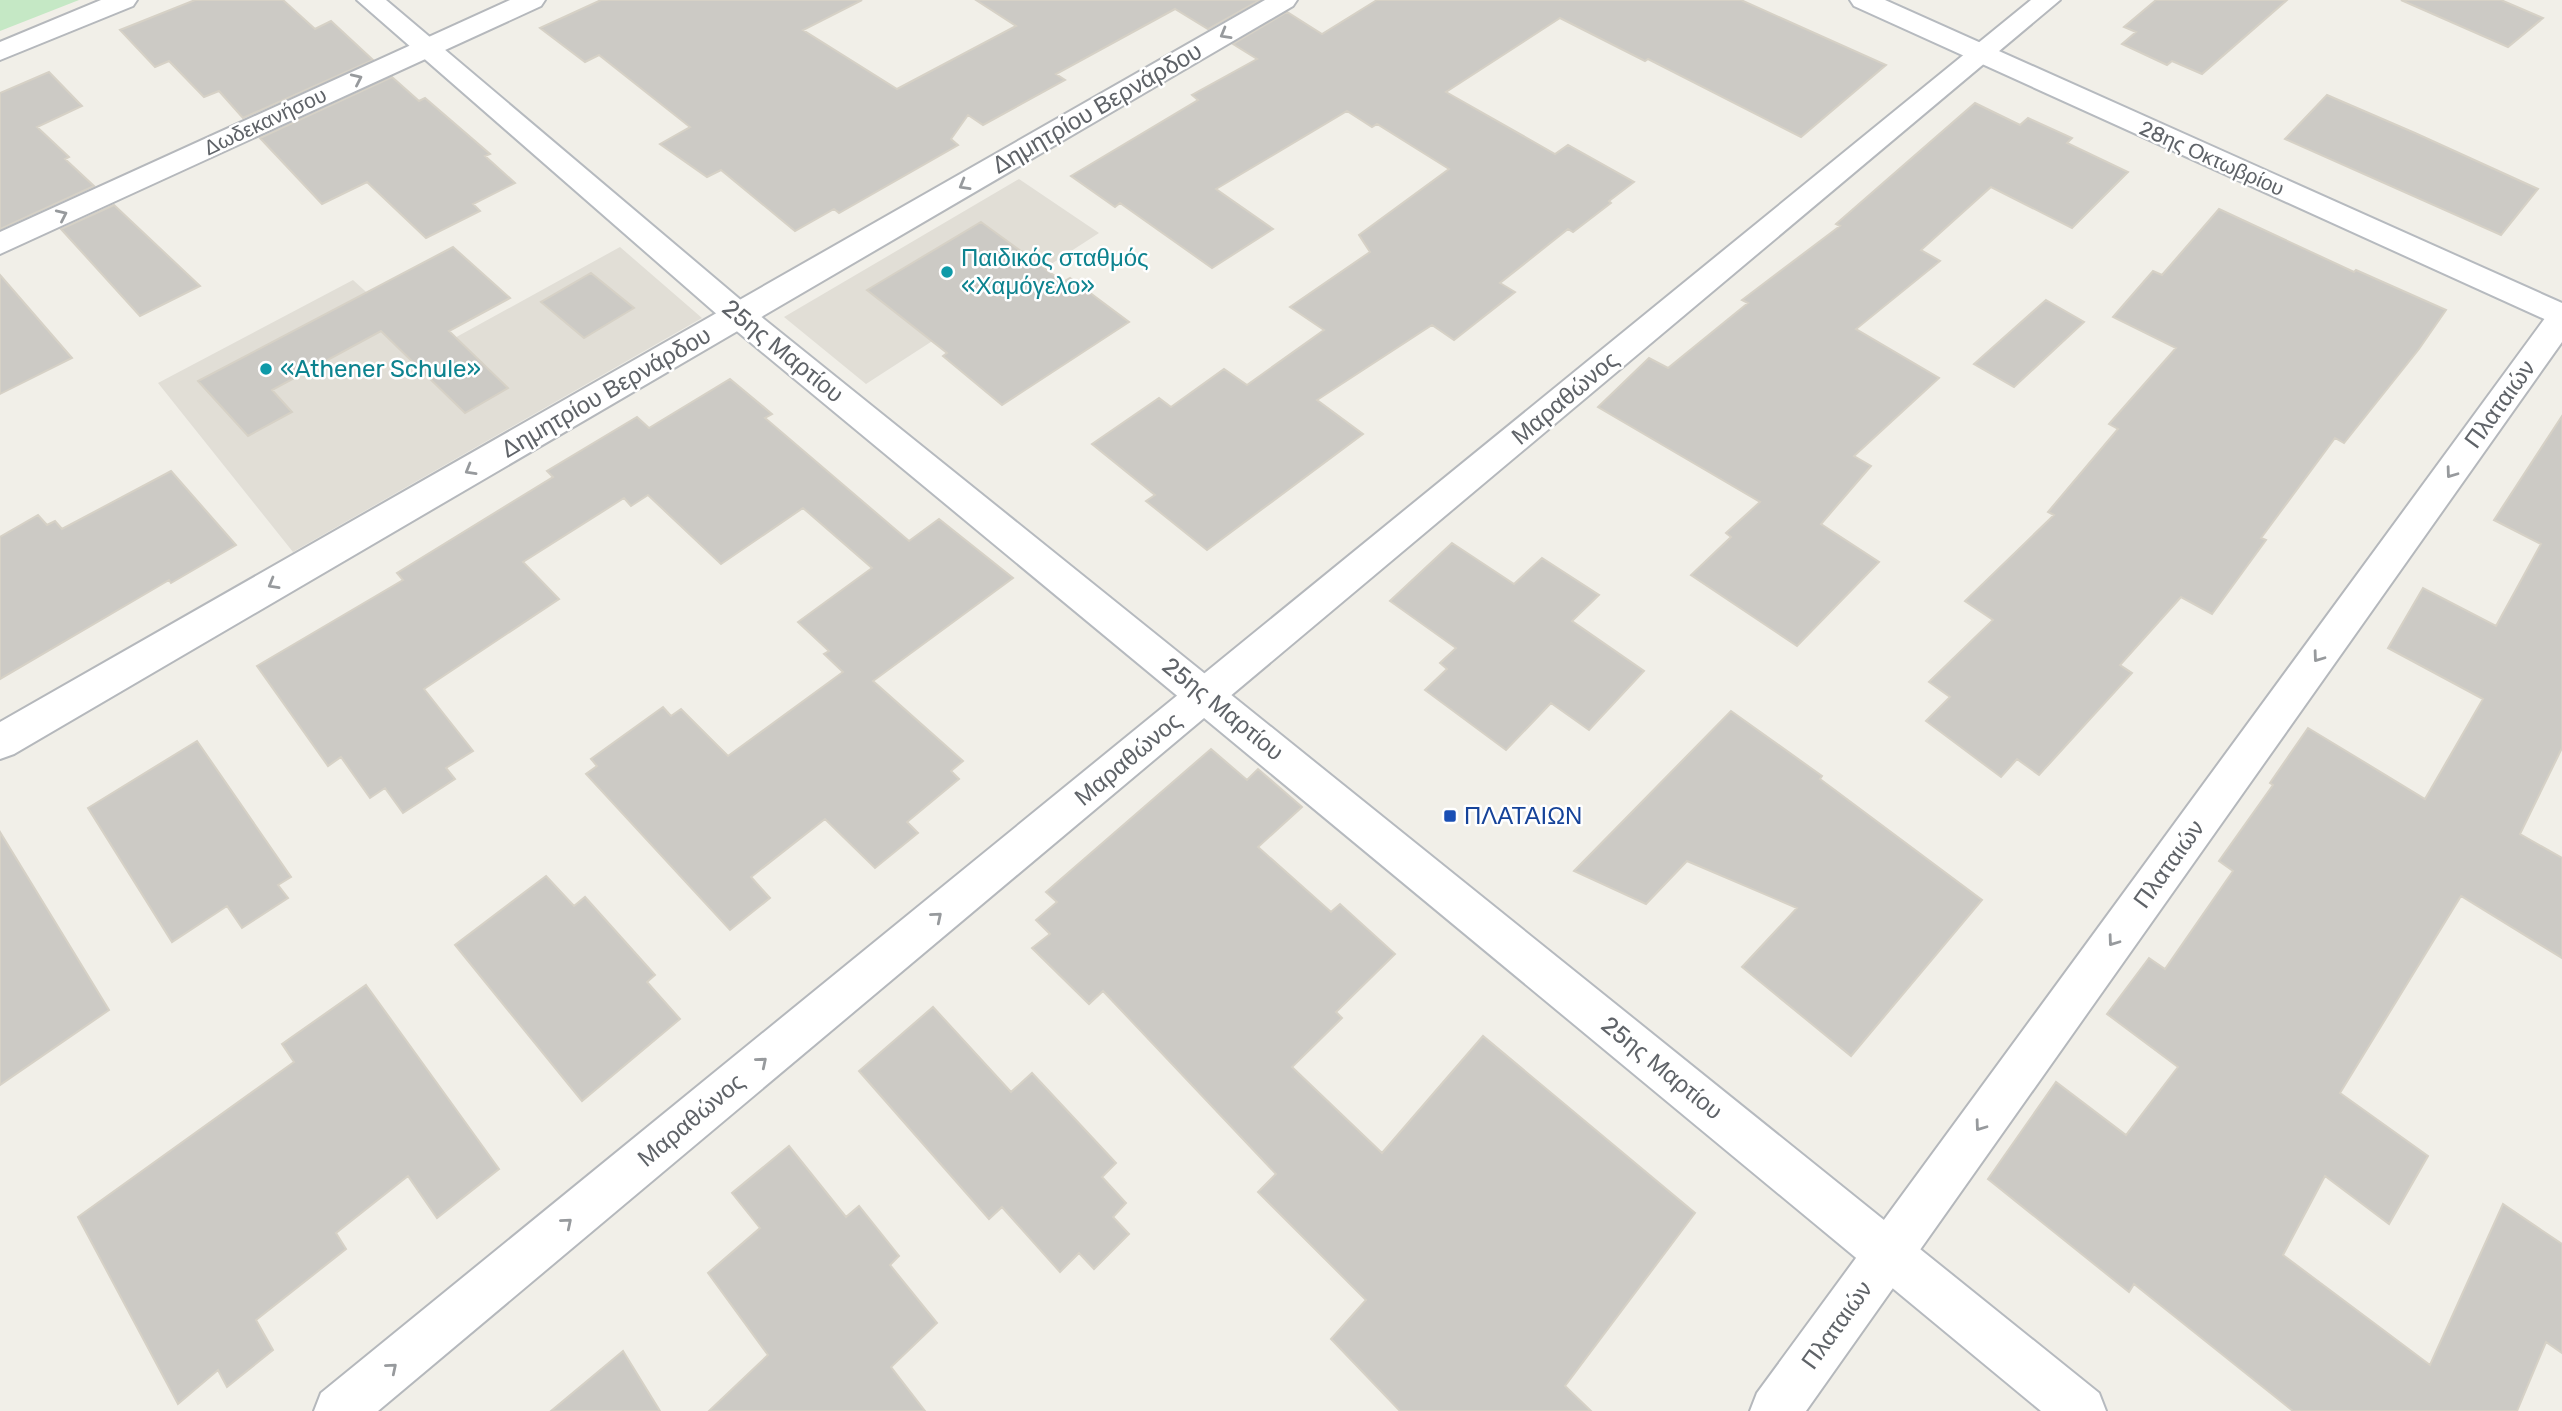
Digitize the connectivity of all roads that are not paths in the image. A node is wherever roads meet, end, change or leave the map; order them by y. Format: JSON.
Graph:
{"nodes":[{"id":1,"x":124,"y":0,"type":"edge"},
{"id":2,"x":370,"y":0,"type":"edge"},
{"id":3,"x":532,"y":0,"type":"edge"},
{"id":4,"x":1284,"y":0,"type":"edge"},
{"id":5,"x":1863,"y":0,"type":"edge"},
{"id":6,"x":2047,"y":0,"type":"edge"},
{"id":7,"x":426,"y":47,"type":"junction"},
{"id":8,"x":0,"y":52,"type":"edge"},
{"id":9,"x":1982,"y":54,"type":"junction"},
{"id":10,"x":0,"y":244,"type":"edge"},
{"id":11,"x":738,"y":315,"type":"junction"},
{"id":12,"x":2562,"y":317,"type":"edge"},
{"id":13,"x":1206,"y":694,"type":"junction"},
{"id":14,"x":0,"y":741,"type":"edge"},
{"id":15,"x":1888,"y":1254,"type":"junction"},
{"id":16,"x":339,"y":1411,"type":"edge"},
{"id":17,"x":1775,"y":1411,"type":"edge"},
{"id":18,"x":2081,"y":1411,"type":"edge"}],
"edges":[{"from":1,"to":8,"type":"street"},
{"from":2,"to":7,"type":"street","name":"25ης Μαρτίου"},
{"from":3,"to":7,"type":"street","name":"Δωδεκανήσου"},
{"from":4,"to":11,"type":"street","name":"Δημητρίου Βερνάρδου","one_way":true},
{"from":5,"to":9,"type":"street","name":"28ης Οκτωβρίου"},
{"from":6,"to":9,"type":"street","name":"Μαραθώνος"},
{"from":10,"to":7,"type":"street","name":"Δωδεκανήσου","one_way":true},
{"from":7,"to":11,"type":"street","name":"25ης Μαρτίου"},
{"from":9,"to":12,"type":"street","name":"28ης Οκτωβρίου"},
{"from":9,"to":13,"type":"street","name":"Μαραθώνος"},
{"from":11,"to":13,"type":"street","name":"25ης Μαρτίου"},
{"from":11,"to":14,"type":"street","name":"Δημητρίου Βερνάρδου","one_way":true},
{"from":12,"to":15,"type":"street","name":"Πλαταιών","one_way":true},
{"from":13,"to":15,"type":"street","name":"25ης Μαρτίου"},
{"from":16,"to":13,"type":"street","name":"Μαραθώνος","one_way":true},
{"from":15,"to":17,"type":"street","name":"Πλαταιών"},
{"from":15,"to":18,"type":"street","name":"25ης Μαρτίου"}]}
